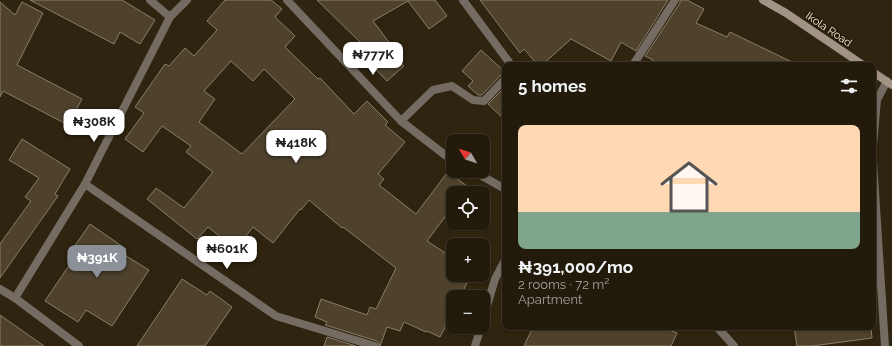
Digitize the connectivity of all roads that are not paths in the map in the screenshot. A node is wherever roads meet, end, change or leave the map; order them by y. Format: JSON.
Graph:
{"nodes":[{"id":1,"x":150,"y":0,"type":"edge"},
{"id":2,"x":186,"y":0,"type":"edge"},
{"id":3,"x":287,"y":0,"type":"edge"},
{"id":4,"x":463,"y":0,"type":"edge"},
{"id":5,"x":675,"y":0,"type":"edge"},
{"id":6,"x":763,"y":0,"type":"edge"},
{"id":7,"x":170,"y":17,"type":"junction"},
{"id":8,"x":509,"y":62,"type":"edge"},
{"id":9,"x":635,"y":62,"type":"edge"},
{"id":10,"x":859,"y":62,"type":"edge"},
{"id":11,"x":876,"y":74,"type":"edge"},
{"id":12,"x":502,"y":82,"type":"edge"},
{"id":13,"x":890,"y":83,"type":"edge"},
{"id":14,"x":876,"y":111,"type":"edge"},
{"id":15,"x":402,"y":121,"type":"junction"},
{"id":16,"x":446,"y":156,"type":"edge"},
{"id":17,"x":485,"y":178,"type":"edge"},
{"id":18,"x":85,"y":184,"type":"junction"},
{"id":19,"x":502,"y":187,"type":"edge"},
{"id":20,"x":876,"y":208,"type":"edge"},
{"id":21,"x":502,"y":266,"type":"edge"},
{"id":22,"x":0,"y":289,"type":"edge"},
{"id":23,"x":490,"y":296,"type":"edge"},
{"id":24,"x":15,"y":298,"type":"junction"},
{"id":25,"x":720,"y":330,"type":"edge"},
{"id":26,"x":479,"y":334,"type":"edge"},
{"id":27,"x":79,"y":346,"type":"edge"},
{"id":28,"x":375,"y":346,"type":"edge"},
{"id":29,"x":475,"y":346,"type":"edge"},
{"id":30,"x":734,"y":346,"type":"edge"},
{"id":31,"x":885,"y":346,"type":"edge"}],
"edges":[{"from":1,"to":7,"type":"street"},
{"from":2,"to":7,"type":"street"},
{"from":3,"to":15,"type":"street"},
{"from":4,"to":8,"type":"street"},
{"from":5,"to":9,"type":"street"},
{"from":6,"to":10,"type":"street","name":"Ikola Road"},
{"from":7,"to":18,"type":"street"},
{"from":11,"to":13,"type":"street"},
{"from":12,"to":15,"type":"street"},
{"from":13,"to":14,"type":"street"},
{"from":15,"to":16,"type":"street"},
{"from":17,"to":19,"type":"street"},
{"from":18,"to":24,"type":"street"},
{"from":18,"to":28,"type":"street"},
{"from":20,"to":31,"type":"street"},
{"from":21,"to":23,"type":"street"},
{"from":22,"to":24,"type":"street"},
{"from":24,"to":27,"type":"street"},
{"from":25,"to":30,"type":"street"},
{"from":26,"to":29,"type":"street"}]}
